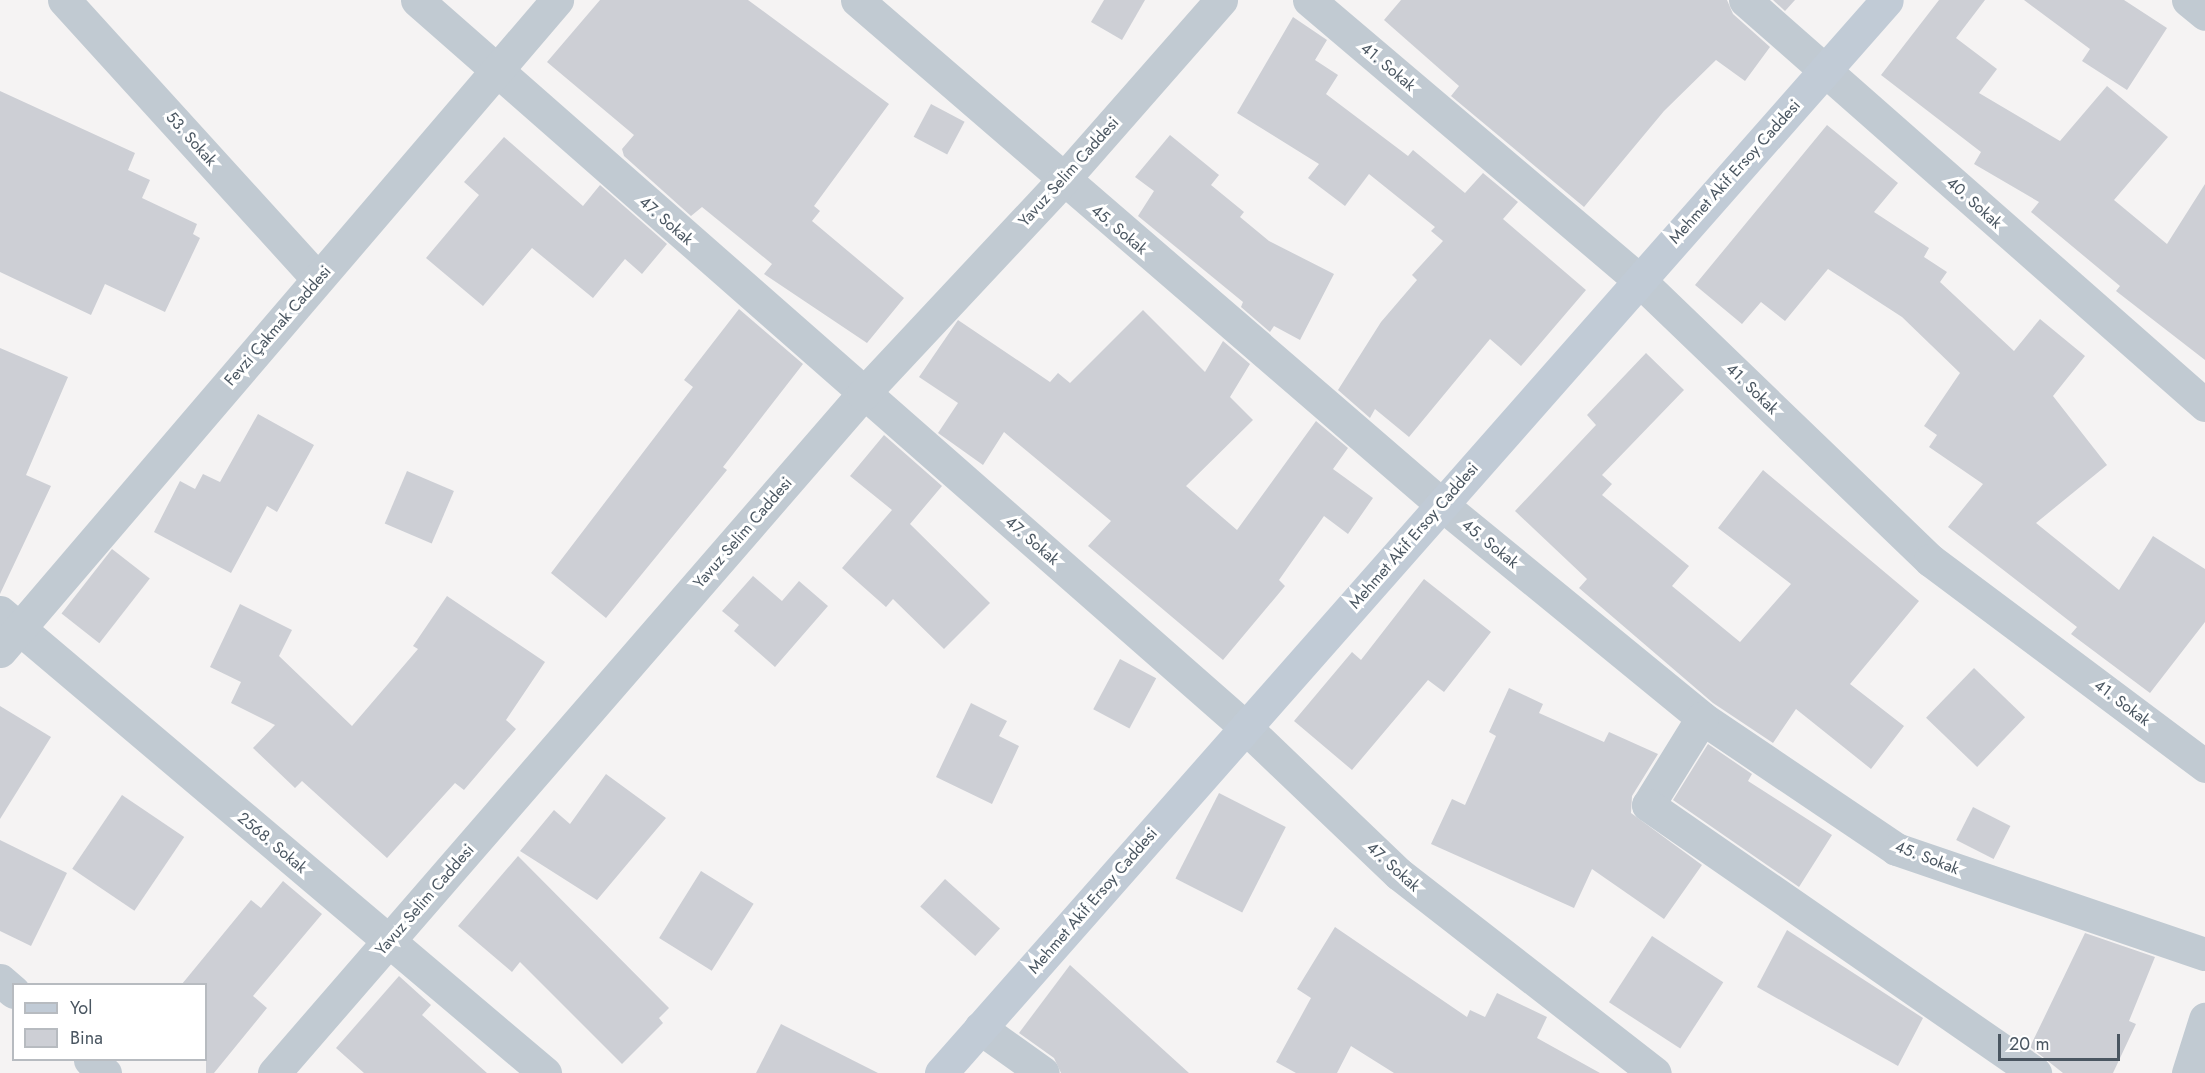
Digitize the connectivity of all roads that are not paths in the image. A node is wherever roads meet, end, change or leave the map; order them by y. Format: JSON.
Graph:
{"nodes":[{"id":1,"x":64,"y":0,"type":"edge"},
{"id":2,"x":417,"y":0,"type":"edge"},
{"id":3,"x":556,"y":0,"type":"edge"},
{"id":4,"x":857,"y":0,"type":"edge"},
{"id":5,"x":1221,"y":0,"type":"edge"},
{"id":6,"x":1309,"y":0,"type":"edge"},
{"id":7,"x":1745,"y":0,"type":"edge"},
{"id":8,"x":1887,"y":0,"type":"edge"},
{"id":9,"x":2188,"y":0,"type":"edge"},
{"id":10,"x":2205,"y":14,"type":"edge"},
{"id":11,"x":1826,"y":70,"type":"junction"},
{"id":12,"x":496,"y":71,"type":"junction"},
{"id":13,"x":1062,"y":181,"type":"junction"},
{"id":14,"x":318,"y":279,"type":"junction"},
{"id":15,"x":1639,"y":280,"type":"junction"},
{"id":16,"x":863,"y":394,"type":"junction"},
{"id":17,"x":2205,"y":405,"type":"edge"},
{"id":18,"x":1441,"y":504,"type":"junction"},
{"id":19,"x":6,"y":630,"type":"edge"},
{"id":20,"x":1702,"y":718,"type":"junction"},
{"id":21,"x":1245,"y":727,"type":"junction"},
{"id":22,"x":2205,"y":766,"type":"edge"},
{"id":23,"x":389,"y":942,"type":"junction"},
{"id":24,"x":2205,"y":954,"type":"edge"},
{"id":25,"x":0,"y":980,"type":"edge"},
{"id":26,"x":12,"y":990,"type":"edge"},
{"id":27,"x":2205,"y":1019,"type":"edge"},
{"id":28,"x":980,"y":1028,"type":"junction"},
{"id":29,"x":92,"y":1061,"type":"edge"},
{"id":30,"x":105,"y":1073,"type":"edge"},
{"id":31,"x":274,"y":1073,"type":"edge"},
{"id":32,"x":545,"y":1073,"type":"edge"},
{"id":33,"x":941,"y":1073,"type":"edge"},
{"id":34,"x":1043,"y":1073,"type":"edge"},
{"id":35,"x":1655,"y":1073,"type":"edge"},
{"id":36,"x":2035,"y":1073,"type":"edge"},
{"id":37,"x":2188,"y":1073,"type":"edge"}],
"edges":[{"from":1,"to":14,"type":"street","name":"53. Sokak"},
{"from":2,"to":12,"type":"street","name":"47. Sokak"},
{"from":3,"to":12,"type":"street","name":"Fevzi Çakmak Caddesi"},
{"from":4,"to":13,"type":"street","name":"45. Sokak"},
{"from":5,"to":13,"type":"street","name":"Yavuz Selim Caddesi"},
{"from":6,"to":15,"type":"street","name":"41. Sokak"},
{"from":7,"to":11,"type":"street","name":"40. Sokak"},
{"from":8,"to":11,"type":"street","name":"Mehmet Akif Ersoy Caddesi"},
{"from":9,"to":10,"type":"street"},
{"from":11,"to":15,"type":"street","name":"Mehmet Akif Ersoy Caddesi"},
{"from":11,"to":17,"type":"street","name":"40. Sokak"},
{"from":12,"to":14,"type":"street","name":"Fevzi Çakmak Caddesi"},
{"from":12,"to":16,"type":"street","name":"47. Sokak"},
{"from":13,"to":16,"type":"street","name":"Yavuz Selim Caddesi"},
{"from":13,"to":18,"type":"street","name":"45. Sokak"},
{"from":14,"to":19,"type":"street","name":"Fevzi Çakmak Caddesi"},
{"from":15,"to":18,"type":"street","name":"Mehmet Akif Ersoy Caddesi"},
{"from":15,"to":22,"type":"street","name":"41. Sokak"},
{"from":16,"to":21,"type":"street","name":"47. Sokak"},
{"from":16,"to":23,"type":"street","name":"Yavuz Selim Caddesi"},
{"from":18,"to":20,"type":"street","name":"45. Sokak"},
{"from":18,"to":21,"type":"street","name":"Mehmet Akif Ersoy Caddesi"},
{"from":19,"to":23,"type":"street","name":"2568. Sokak"},
{"from":20,"to":24,"type":"street","name":"45. Sokak"},
{"from":20,"to":36,"type":"street"},
{"from":21,"to":28,"type":"street","name":"Mehmet Akif Ersoy Caddesi"},
{"from":21,"to":35,"type":"street","name":"47. Sokak"},
{"from":23,"to":31,"type":"street","name":"Yavuz Selim Caddesi"},
{"from":23,"to":32,"type":"street","name":"2568. Sokak"},
{"from":25,"to":26,"type":"street"},
{"from":27,"to":37,"type":"street"},
{"from":28,"to":33,"type":"street","name":"Mehmet Akif Ersoy Caddesi"},
{"from":28,"to":34,"type":"street"},
{"from":29,"to":30,"type":"street"}]}
